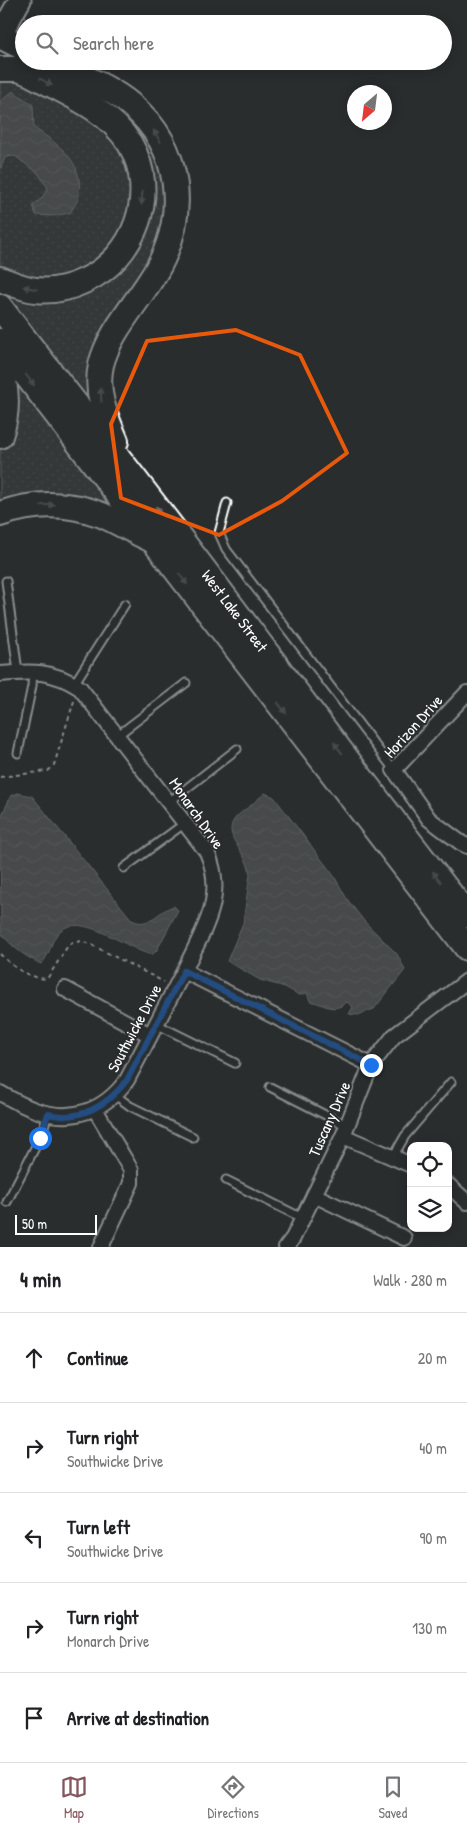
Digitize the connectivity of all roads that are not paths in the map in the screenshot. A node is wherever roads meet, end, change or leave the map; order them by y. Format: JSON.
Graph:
{"nodes":[{"id":1,"x":20,"y":0,"type":"edge"},
{"id":2,"x":0,"y":36,"type":"edge"},
{"id":3,"x":15,"y":44,"type":"edge"},
{"id":4,"x":0,"y":69,"type":"edge"},
{"id":5,"x":15,"y":69,"type":"edge"},
{"id":6,"x":22,"y":70,"type":"edge"},
{"id":7,"x":69,"y":70,"type":"edge"},
{"id":8,"x":0,"y":279,"type":"edge"},
{"id":9,"x":0,"y":307,"type":"edge"},
{"id":10,"x":0,"y":341,"type":"edge"},
{"id":11,"x":0,"y":368,"type":"edge"},
{"id":12,"x":0,"y":436,"type":"edge"},
{"id":13,"x":130,"y":472,"type":"junction"},
{"id":14,"x":227,"y":503,"type":"dead end"},
{"id":15,"x":0,"y":514,"type":"edge"},
{"id":16,"x":153,"y":540,"type":"junction"},
{"id":17,"x":6,"y":581,"type":"dead end"},
{"id":18,"x":125,"y":604,"type":"dead end"},
{"id":19,"x":33,"y":671,"type":"junction"},
{"id":20,"x":18,"y":672,"type":"junction"},
{"id":21,"x":0,"y":674,"type":"edge"},
{"id":22,"x":186,"y":683,"type":"dead end"},
{"id":23,"x":77,"y":686,"type":"junction"},
{"id":24,"x":467,"y":693,"type":"edge"},
{"id":25,"x":118,"y":735,"type":"junction"},
{"id":26,"x":237,"y":749,"type":"dead end"},
{"id":27,"x":18,"y":753,"type":"dead end"},
{"id":28,"x":394,"y":770,"type":"junction"},
{"id":29,"x":170,"y":802,"type":"junction"},
{"id":30,"x":185,"y":823,"type":"junction"},
{"id":31,"x":467,"y":846,"type":"edge"},
{"id":32,"x":124,"y":868,"type":"dead end"},
{"id":33,"x":467,"y":915,"type":"edge"},
{"id":34,"x":467,"y":948,"type":"edge"},
{"id":35,"x":184,"y":971,"type":"junction"},
{"id":36,"x":467,"y":980,"type":"edge"},
{"id":37,"x":65,"y":989,"type":"dead end"},
{"id":38,"x":153,"y":1029,"type":"junction"},
{"id":39,"x":235,"y":1063,"type":"dead end"},
{"id":40,"x":371,"y":1065,"type":"junction"},
{"id":41,"x":450,"y":1082,"type":"dead end"},
{"id":42,"x":270,"y":1087,"type":"dead end"},
{"id":43,"x":0,"y":1093,"type":"edge"},
{"id":44,"x":115,"y":1095,"type":"junction"},
{"id":45,"x":95,"y":1109,"type":"junction"},
{"id":46,"x":48,"y":1114,"type":"junction"},
{"id":47,"x":345,"y":1131,"type":"junction"},
{"id":48,"x":194,"y":1137,"type":"dead end"},
{"id":49,"x":393,"y":1157,"type":"junction"},
{"id":50,"x":407,"y":1163,"type":"edge"},
{"id":51,"x":226,"y":1180,"type":"dead end"},
{"id":52,"x":450,"y":1187,"type":"edge"},
{"id":53,"x":314,"y":1195,"type":"junction"},
{"id":54,"x":8,"y":1202,"type":"dead end"},
{"id":55,"x":467,"y":1202,"type":"edge"},
{"id":56,"x":302,"y":1218,"type":"junction"},
{"id":57,"x":404,"y":1238,"type":"dead end"},
{"id":58,"x":101,"y":1247,"type":"edge"},
{"id":59,"x":286,"y":1247,"type":"edge"}],
"edges":[{"from":1,"to":2,"type":"main road"},
{"from":2,"to":3,"type":"highway"},
{"from":4,"to":5,"type":"highway","one_way":true},
{"from":6,"to":8,"type":"highway","one_way":true},
{"from":13,"to":7,"type":"highway","one_way":true},
{"from":9,"to":13,"type":"highway","name":"West Lake Street"},
{"from":10,"to":16,"type":"highway","name":"West Lake Street","one_way":true},
{"from":11,"to":12,"type":"highway"},
{"from":33,"to":13,"type":"highway","name":"West Lake Street","one_way":true},
{"from":14,"to":28,"type":"lane"},
{"from":15,"to":16,"type":"highway","one_way":true},
{"from":16,"to":34,"type":"highway","name":"West Lake Street","one_way":true},
{"from":17,"to":20,"type":"lane"},
{"from":18,"to":23,"type":"lane"},
{"from":19,"to":20,"type":"street","name":"Monarch Drive"},
{"from":19,"to":23,"type":"street","name":"Monarch Drive"},
{"from":19,"to":27,"type":"lane"},
{"from":20,"to":21,"type":"street","name":"Monarch Drive"},
{"from":22,"to":25,"type":"lane"},
{"from":23,"to":25,"type":"street","name":"Monarch Drive"},
{"from":24,"to":28,"type":"street","name":"Horizon Drive"},
{"from":25,"to":29,"type":"street","name":"Monarch Drive"},
{"from":26,"to":29,"type":"lane"},
{"from":28,"to":31,"type":"street","name":"Horizon Drive"},
{"from":29,"to":30,"type":"street","name":"Monarch Drive"},
{"from":30,"to":32,"type":"lane"},
{"from":30,"to":35,"type":"street","name":"Monarch Drive"},
{"from":35,"to":38,"type":"street","name":"Southwicke Drive"},
{"from":35,"to":40,"type":"street"},
{"from":36,"to":40,"type":"street","name":"Tuscany Drive"},
{"from":37,"to":38,"type":"street"},
{"from":38,"to":39,"type":"lane"},
{"from":38,"to":44,"type":"street","name":"Southwicke Drive"},
{"from":40,"to":47,"type":"street","name":"Tuscany Drive"},
{"from":41,"to":49,"type":"lane"},
{"from":42,"to":47,"type":"lane"},
{"from":43,"to":46,"type":"street","name":"Southwicke Drive"},
{"from":44,"to":45,"type":"street","name":"Southwicke Drive"},
{"from":44,"to":48,"type":"lane"},
{"from":45,"to":46,"type":"street","name":"Southwicke Drive"},
{"from":45,"to":58,"type":"street"},
{"from":46,"to":54,"type":"lane"},
{"from":47,"to":49,"type":"street"},
{"from":47,"to":53,"type":"street","name":"Tuscany Drive"},
{"from":49,"to":50,"type":"street"},
{"from":51,"to":56,"type":"lane"},
{"from":52,"to":55,"type":"street"},
{"from":53,"to":56,"type":"street","name":"Tuscany Drive"},
{"from":53,"to":57,"type":"street"},
{"from":56,"to":59,"type":"street","name":"Tuscany Drive"}]}
